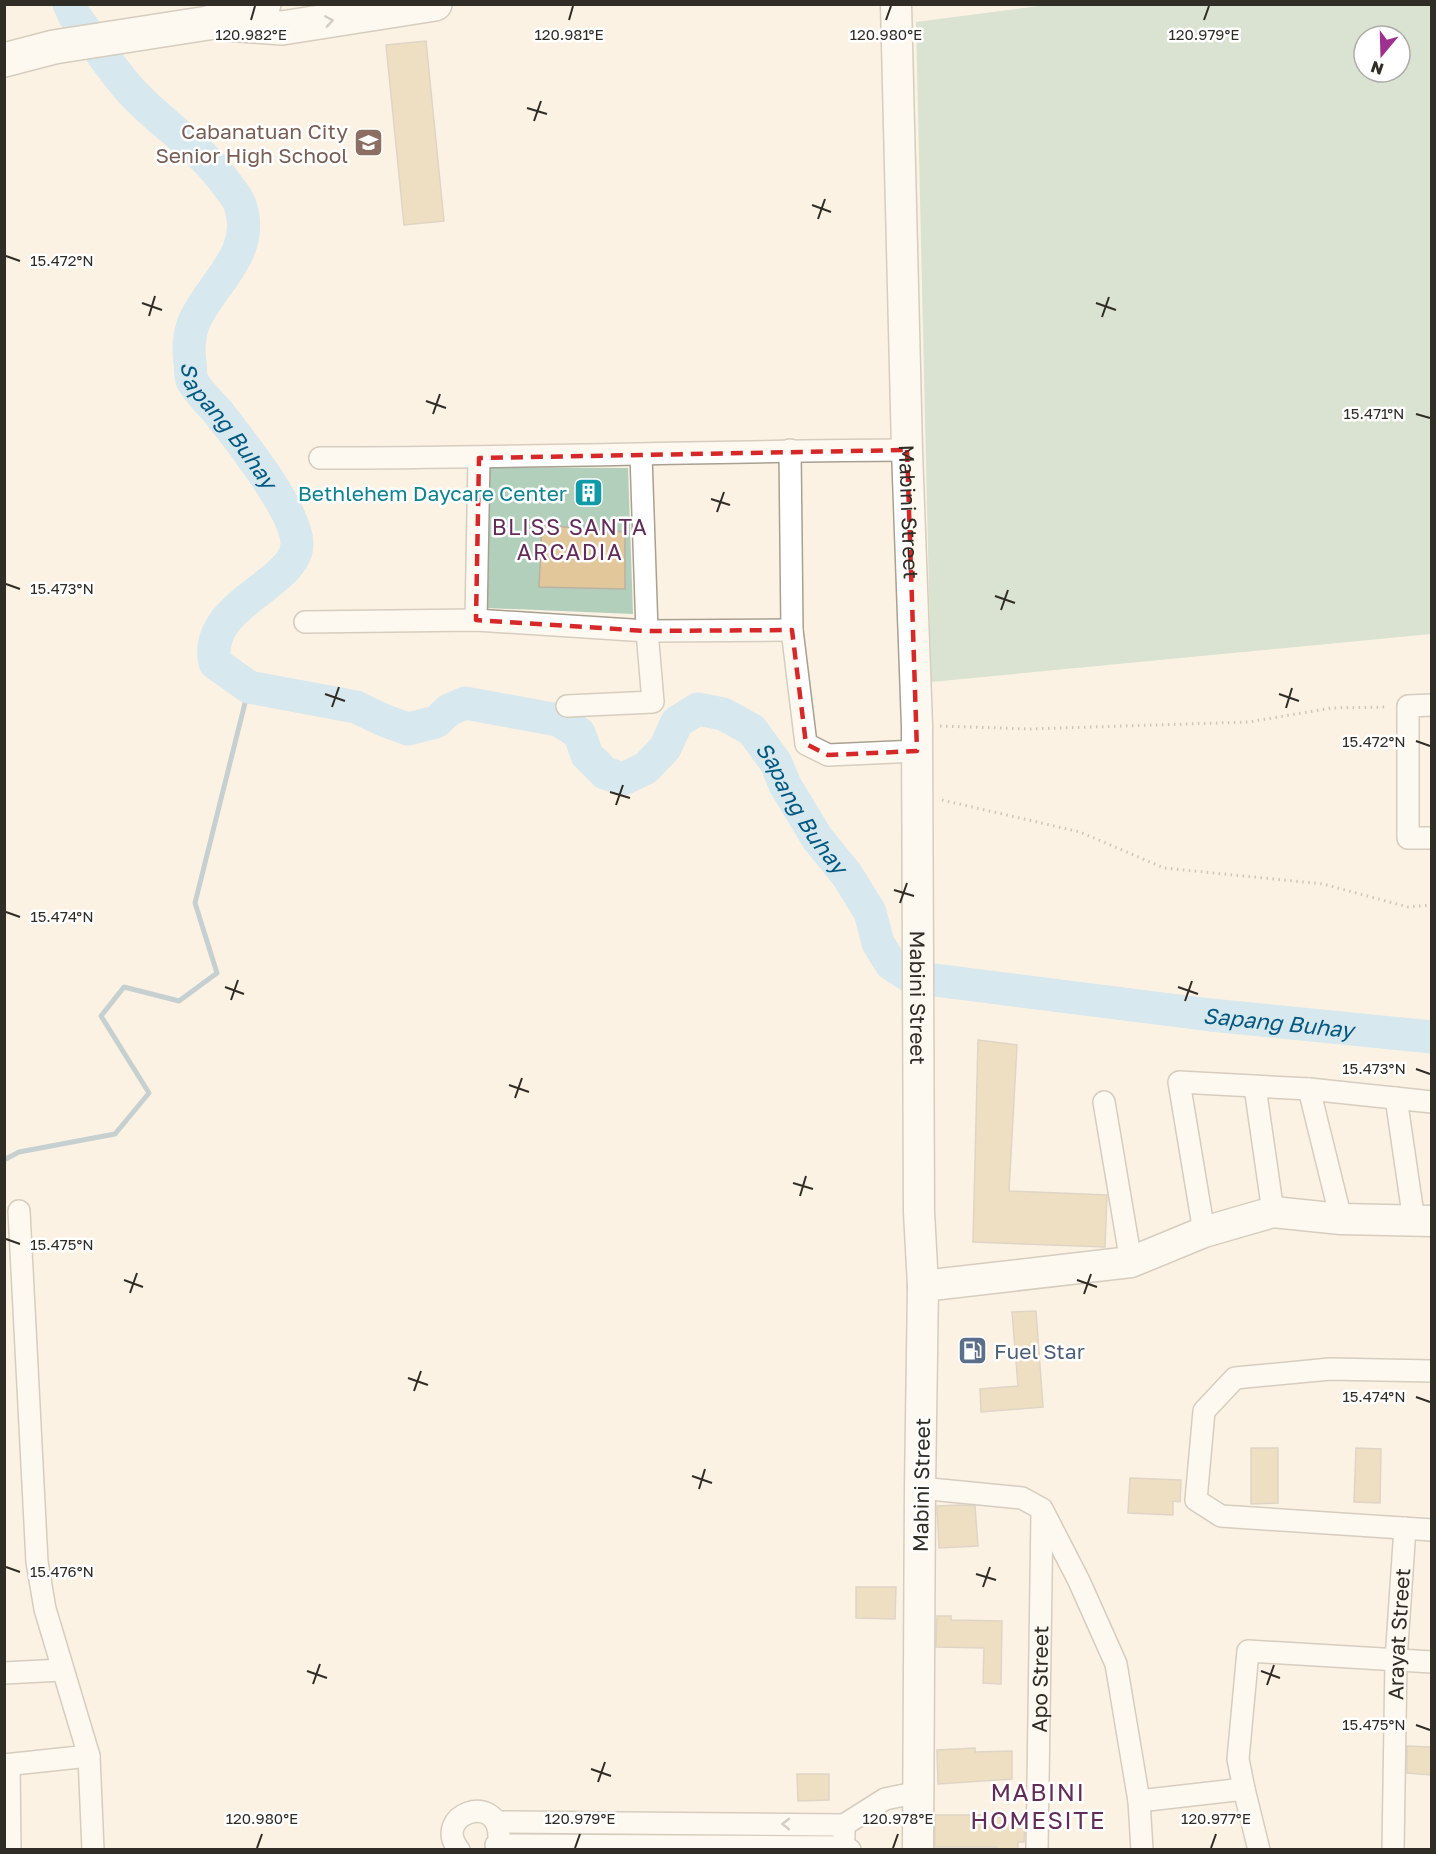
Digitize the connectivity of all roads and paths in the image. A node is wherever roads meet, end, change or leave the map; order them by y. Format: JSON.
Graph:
{"nodes":[{"id":1,"x":264,"y":4,"type":"edge"},
{"id":2,"x":435,"y":4,"type":"edge"},
{"id":3,"x":896,"y":4,"type":"edge"},
{"id":4,"x":208,"y":23,"type":"junction"},
{"id":5,"x":4,"y":60,"type":"edge"},
{"id":6,"x":790,"y":450,"type":"junction"},
{"id":7,"x":907,"y":450,"type":"junction"},
{"id":8,"x":641,"y":454,"type":"junction"},
{"id":9,"x":320,"y":458,"type":"dead end"},
{"id":10,"x":479,"y":458,"type":"junction"},
{"id":11,"x":476,"y":620,"type":"junction"},
{"id":12,"x":305,"y":622,"type":"dead end"},
{"id":13,"x":792,"y":630,"type":"junction"},
{"id":14,"x":647,"y":631,"type":"junction"},
{"id":15,"x":1431,"y":705,"type":"edge"},
{"id":16,"x":567,"y":706,"type":"dead end"},
{"id":17,"x":1408,"y":706,"type":"junction"},
{"id":18,"x":935,"y":726,"type":"dead end"},
{"id":19,"x":917,"y":751,"type":"junction"},
{"id":20,"x":934,"y":798,"type":"dead end"},
{"id":21,"x":1431,"y":838,"type":"edge"},
{"id":22,"x":1431,"y":905,"type":"edge"},
{"id":23,"x":1255,"y":1086,"type":"junction"},
{"id":24,"x":1309,"y":1089,"type":"junction"},
{"id":25,"x":1396,"y":1098,"type":"junction"},
{"id":26,"x":1104,"y":1102,"type":"dead end"},
{"id":27,"x":1431,"y":1102,"type":"edge"},
{"id":28,"x":19,"y":1211,"type":"dead end"},
{"id":29,"x":1273,"y":1212,"type":"junction"},
{"id":30,"x":1341,"y":1219,"type":"junction"},
{"id":31,"x":1423,"y":1221,"type":"edge"},
{"id":32,"x":1204,"y":1232,"type":"junction"},
{"id":33,"x":1131,"y":1262,"type":"junction"},
{"id":34,"x":923,"y":1286,"type":"junction"},
{"id":35,"x":1431,"y":1371,"type":"edge"},
{"id":36,"x":920,"y":1488,"type":"junction"},
{"id":37,"x":1042,"y":1509,"type":"junction"},
{"id":38,"x":1405,"y":1528,"type":"junction"},
{"id":39,"x":1431,"y":1530,"type":"edge"},
{"id":40,"x":1396,"y":1660,"type":"junction"},
{"id":41,"x":1431,"y":1662,"type":"edge"},
{"id":42,"x":62,"y":1670,"type":"junction"},
{"id":43,"x":4,"y":1673,"type":"edge"},
{"id":44,"x":89,"y":1756,"type":"junction"},
{"id":45,"x":7,"y":1765,"type":"edge"},
{"id":46,"x":1244,"y":1789,"type":"junction"},
{"id":47,"x":919,"y":1792,"type":"junction"},
{"id":48,"x":1138,"y":1801,"type":"junction"},
{"id":49,"x":496,"y":1822,"type":"junction"},
{"id":50,"x":844,"y":1825,"type":"junction"},
{"id":51,"x":494,"y":1847,"type":"edge"},
{"id":52,"x":847,"y":1849,"type":"edge"},
{"id":53,"x":10,"y":1850,"type":"edge"},
{"id":54,"x":93,"y":1850,"type":"edge"},
{"id":55,"x":459,"y":1850,"type":"edge"},
{"id":56,"x":918,"y":1850,"type":"edge"},
{"id":57,"x":1037,"y":1850,"type":"edge"},
{"id":58,"x":1142,"y":1850,"type":"edge"},
{"id":59,"x":1258,"y":1850,"type":"edge"},
{"id":60,"x":1393,"y":1850,"type":"edge"}],
"edges":[{"from":1,"to":4,"type":"highway"},
{"from":4,"to":2,"type":"highway","one_way":true},
{"from":3,"to":7,"type":"main road","name":"Mabini Street"},
{"from":4,"to":5,"type":"highway"},
{"from":6,"to":7,"type":"street"},
{"from":6,"to":8,"type":"street"},
{"from":6,"to":13,"type":"street"},
{"from":7,"to":19,"type":"main road","name":"Mabini Street"},
{"from":8,"to":10,"type":"street"},
{"from":8,"to":14,"type":"street"},
{"from":9,"to":10,"type":"street"},
{"from":10,"to":11,"type":"street"},
{"from":11,"to":12,"type":"street"},
{"from":11,"to":14,"type":"street"},
{"from":13,"to":14,"type":"street"},
{"from":13,"to":19,"type":"street"},
{"from":14,"to":16,"type":"street"},
{"from":15,"to":17,"type":"street"},
{"from":17,"to":18,"type":"path"},
{"from":17,"to":21,"type":"street"},
{"from":19,"to":34,"type":"main road","name":"Mabini Street"},
{"from":20,"to":22,"type":"path"},
{"from":23,"to":24,"type":"street"},
{"from":23,"to":29,"type":"street"},
{"from":23,"to":32,"type":"street"},
{"from":24,"to":25,"type":"street"},
{"from":24,"to":30,"type":"street"},
{"from":25,"to":27,"type":"street"},
{"from":25,"to":31,"type":"street"},
{"from":26,"to":33,"type":"street"},
{"from":28,"to":42,"type":"street"},
{"from":29,"to":30,"type":"main road"},
{"from":29,"to":32,"type":"main road"},
{"from":30,"to":31,"type":"main road"},
{"from":32,"to":33,"type":"main road"},
{"from":33,"to":34,"type":"main road"},
{"from":34,"to":36,"type":"main road","name":"Mabini Street"},
{"from":35,"to":38,"type":"street"},
{"from":36,"to":37,"type":"street"},
{"from":36,"to":47,"type":"main road","name":"Mabini Street"},
{"from":37,"to":48,"type":"street"},
{"from":37,"to":57,"type":"street","name":"Apo Street"},
{"from":38,"to":39,"type":"street"},
{"from":38,"to":40,"type":"street","name":"Arayat Street"},
{"from":40,"to":41,"type":"street"},
{"from":40,"to":46,"type":"street"},
{"from":40,"to":60,"type":"street","name":"Arayat Street"},
{"from":42,"to":43,"type":"street"},
{"from":42,"to":44,"type":"street"},
{"from":44,"to":45,"type":"street"},
{"from":44,"to":54,"type":"street"},
{"from":45,"to":53,"type":"street"},
{"from":46,"to":48,"type":"street"},
{"from":46,"to":59,"type":"street"},
{"from":47,"to":50,"type":"street"},
{"from":47,"to":56,"type":"main road","name":"Mabini Street"},
{"from":48,"to":58,"type":"street"},
{"from":50,"to":49,"type":"street","one_way":true},
{"from":49,"to":51,"type":"street"},
{"from":49,"to":55,"type":"street"},
{"from":50,"to":52,"type":"street"},
{"from":51,"to":52,"type":"street"}]}
